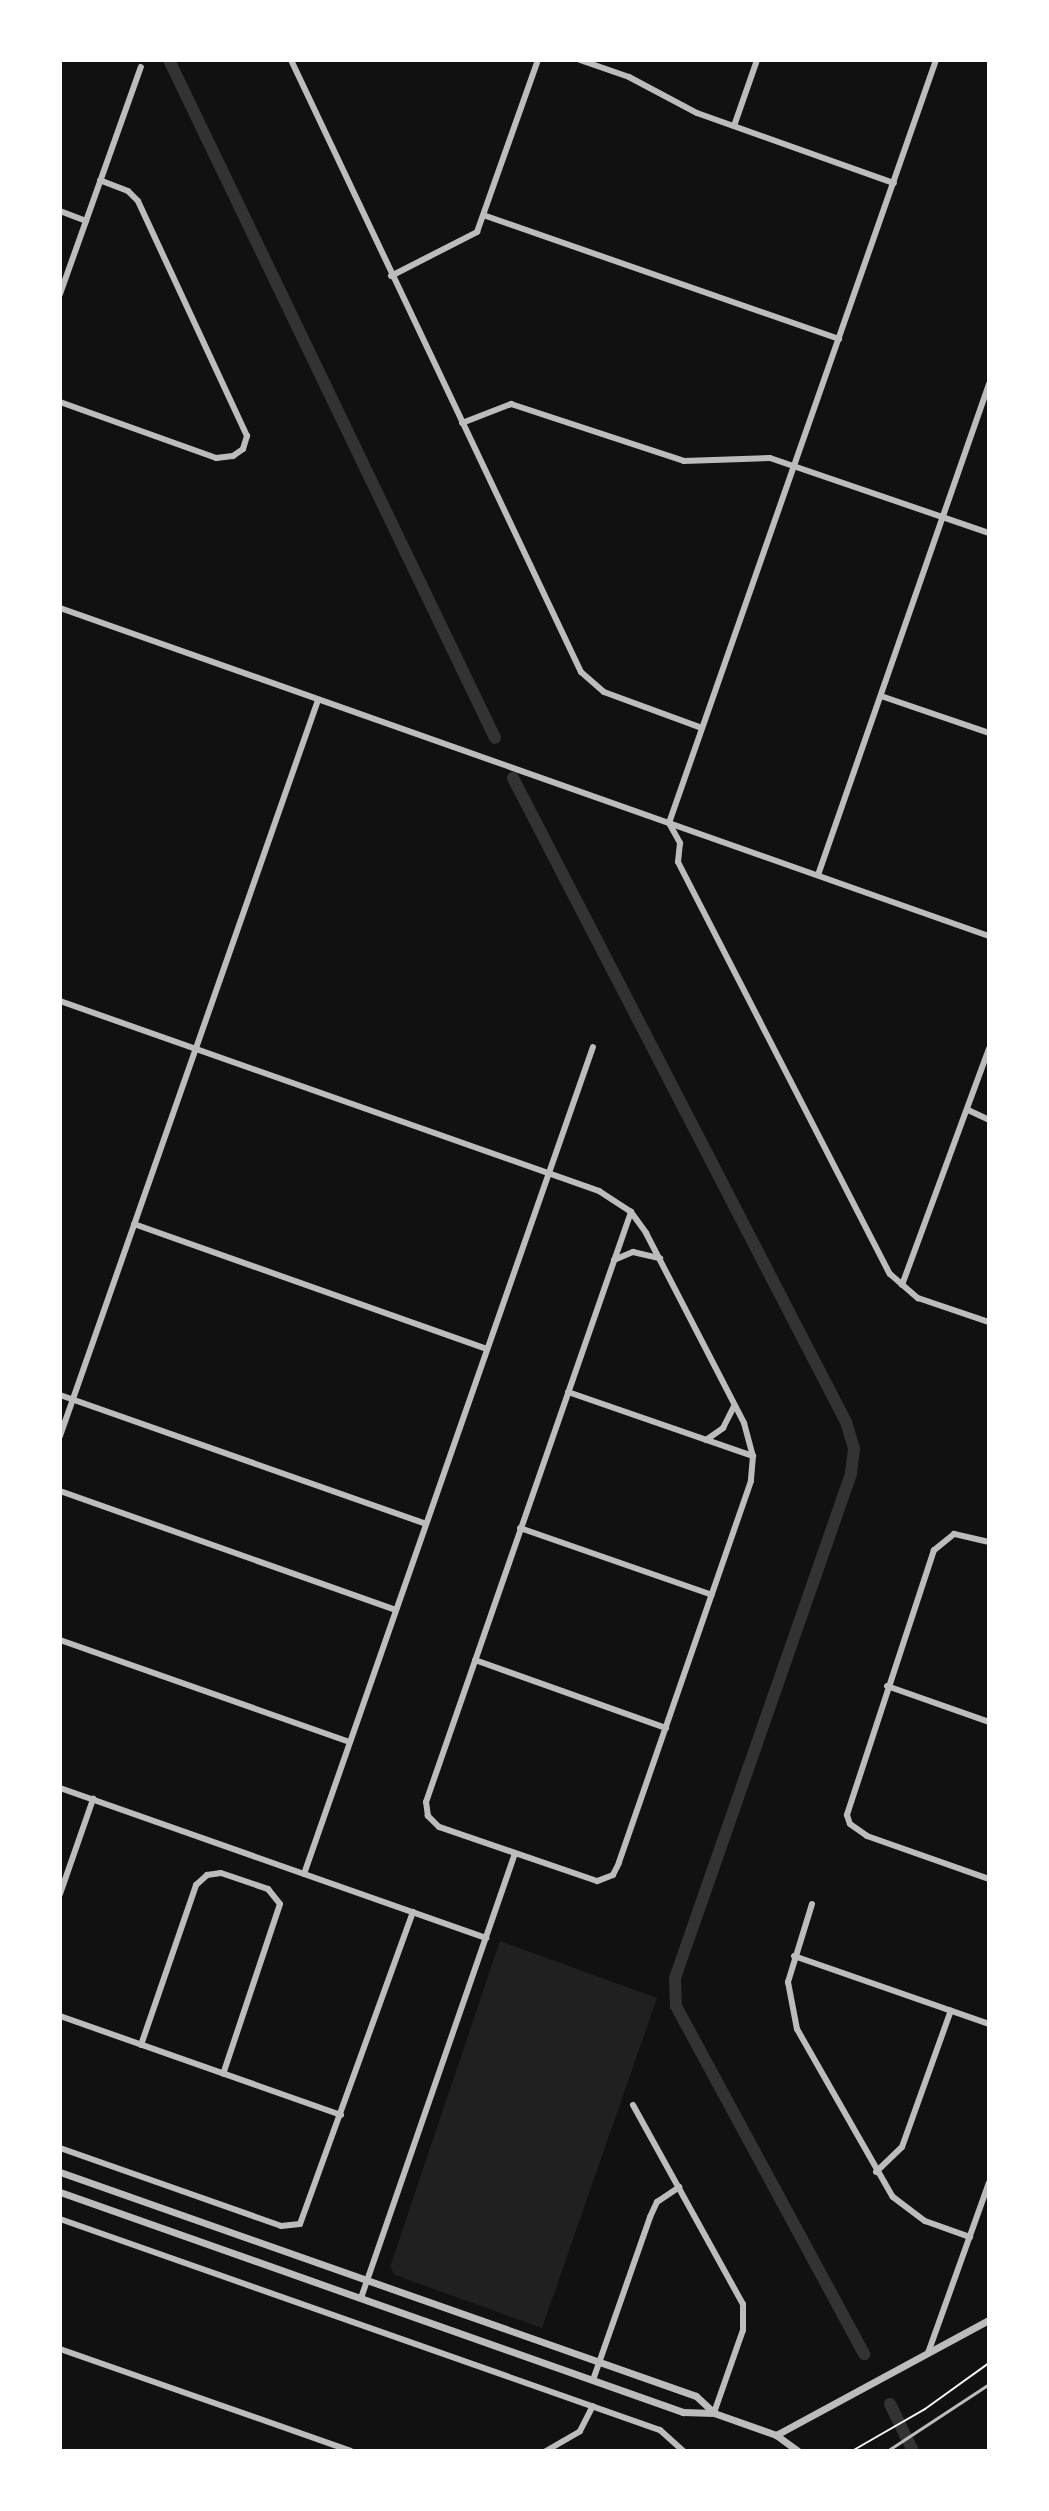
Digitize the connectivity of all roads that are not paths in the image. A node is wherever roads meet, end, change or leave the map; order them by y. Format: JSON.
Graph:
{"nodes":[{"id":1,"x":291,"y":60,"type":"edge"},
{"id":2,"x":538,"y":60,"type":"edge"},
{"id":3,"x":580,"y":60,"type":"edge"},
{"id":4,"x":757,"y":60,"type":"edge"},
{"id":5,"x":936,"y":60,"type":"edge"},
{"id":6,"x":141,"y":67,"type":"dead end"},
{"id":7,"x":734,"y":126,"type":"junction"},
{"id":8,"x":100,"y":180,"type":"junction"},
{"id":9,"x":894,"y":183,"type":"junction"},
{"id":10,"x":60,"y":211,"type":"edge"},
{"id":11,"x":486,"y":216,"type":"junction"},
{"id":12,"x":86,"y":221,"type":"junction"},
{"id":13,"x":391,"y":276,"type":"junction"},
{"id":14,"x":60,"y":294,"type":"edge"},
{"id":15,"x":839,"y":339,"type":"junction"},
{"id":16,"x":989,"y":384,"type":"edge"},
{"id":17,"x":60,"y":402,"type":"edge"},
{"id":18,"x":462,"y":423,"type":"junction"},
{"id":19,"x":796,"y":464,"type":"junction"},
{"id":20,"x":943,"y":517,"type":"junction"},
{"id":21,"x":989,"y":533,"type":"edge"},
{"id":22,"x":60,"y":608,"type":"edge"},
{"id":23,"x":881,"y":696,"type":"junction"},
{"id":24,"x":318,"y":700,"type":"junction"},
{"id":25,"x":702,"y":728,"type":"junction"},
{"id":26,"x":989,"y":733,"type":"edge"},
{"id":27,"x":669,"y":823,"type":"junction"},
{"id":28,"x":818,"y":875,"type":"junction"},
{"id":29,"x":989,"y":936,"type":"edge"},
{"id":30,"x":62,"y":1002,"type":"edge"},
{"id":31,"x":60,"y":1011,"type":"edge"},
{"id":32,"x":593,"y":1047,"type":"dead end"},
{"id":33,"x":989,"y":1048,"type":"edge"},
{"id":34,"x":194,"y":1049,"type":"junction"},
{"id":35,"x":968,"y":1110,"type":"junction"},
{"id":36,"x":989,"y":1120,"type":"edge"},
{"id":37,"x":550,"y":1177,"type":"junction"},
{"id":38,"x":631,"y":1212,"type":"junction"},
{"id":39,"x":134,"y":1224,"type":"junction"},
{"id":40,"x":660,"y":1258,"type":"junction"},
{"id":41,"x":614,"y":1260,"type":"junction"},
{"id":42,"x":902,"y":1285,"type":"junction"},
{"id":43,"x":989,"y":1322,"type":"edge"},
{"id":44,"x":487,"y":1349,"type":"junction"},
{"id":45,"x":568,"y":1392,"type":"junction"},
{"id":46,"x":60,"y":1395,"type":"edge"},
{"id":47,"x":73,"y":1399,"type":"junction"},
{"id":48,"x":734,"y":1406,"type":"junction"},
{"id":49,"x":60,"y":1436,"type":"edge"},
{"id":50,"x":706,"y":1440,"type":"junction"},
{"id":51,"x":753,"y":1456,"type":"junction"},
{"id":52,"x":60,"y":1491,"type":"edge"},
{"id":53,"x":426,"y":1524,"type":"junction"},
{"id":54,"x":520,"y":1528,"type":"junction"},
{"id":55,"x":989,"y":1542,"type":"edge"},
{"id":56,"x":712,"y":1595,"type":"junction"},
{"id":57,"x":396,"y":1610,"type":"junction"},
{"id":58,"x":60,"y":1640,"type":"edge"},
{"id":59,"x":475,"y":1660,"type":"junction"},
{"id":60,"x":887,"y":1686,"type":"junction"},
{"id":61,"x":989,"y":1722,"type":"edge"},
{"id":62,"x":666,"y":1728,"type":"junction"},
{"id":63,"x":350,"y":1742,"type":"junction"},
{"id":64,"x":60,"y":1788,"type":"edge"},
{"id":65,"x":93,"y":1799,"type":"junction"},
{"id":66,"x":515,"y":1854,"type":"junction"},
{"id":67,"x":304,"y":1874,"type":"junction"},
{"id":68,"x":989,"y":1879,"type":"edge"},
{"id":69,"x":60,"y":1894,"type":"edge"},
{"id":70,"x":812,"y":1904,"type":"dead end"},
{"id":71,"x":413,"y":1912,"type":"junction"},
{"id":72,"x":486,"y":1938,"type":"junction"},
{"id":73,"x":794,"y":1956,"type":"junction"},
{"id":74,"x":951,"y":2010,"type":"junction"},
{"id":75,"x":60,"y":2016,"type":"edge"},
{"id":76,"x":989,"y":2024,"type":"edge"},
{"id":77,"x":141,"y":2045,"type":"junction"},
{"id":78,"x":223,"y":2074,"type":"junction"},
{"id":79,"x":633,"y":2105,"type":"dead end"},
{"id":80,"x":341,"y":2115,"type":"junction"},
{"id":81,"x":60,"y":2148,"type":"edge"},
{"id":82,"x":60,"y":2172,"type":"edge"},
{"id":83,"x":876,"y":2172,"type":"junction"},
{"id":84,"x":989,"y":2183,"type":"edge"},
{"id":85,"x":679,"y":2187,"type":"junction"},
{"id":86,"x":60,"y":2192,"type":"edge"},
{"id":87,"x":60,"y":2219,"type":"edge"},
{"id":88,"x":970,"y":2237,"type":"junction"},
{"id":89,"x":367,"y":2280,"type":"junction"},
{"id":90,"x":361,"y":2298,"type":"junction"},
{"id":91,"x":989,"y":2320,"type":"edge"},
{"id":92,"x":60,"y":2349,"type":"edge"},
{"id":93,"x":928,"y":2353,"type":"junction"},
{"id":94,"x":599,"y":2362,"type":"junction"},
{"id":95,"x":593,"y":2380,"type":"junction"},
{"id":96,"x":989,"y":2384,"type":"edge"},
{"id":97,"x":593,"y":2406,"type":"junction"},
{"id":98,"x":714,"y":2413,"type":"junction"},
{"id":99,"x":776,"y":2435,"type":"junction"},
{"id":100,"x":351,"y":2451,"type":"edge"},
{"id":101,"x":546,"y":2451,"type":"edge"},
{"id":102,"x":683,"y":2451,"type":"edge"},
{"id":103,"x":798,"y":2451,"type":"edge"},
{"id":104,"x":887,"y":2451,"type":"edge"}],
"edges":[{"from":1,"to":13,"type":"street"},
{"from":2,"to":11,"type":"street"},
{"from":3,"to":7,"type":"street"},
{"from":4,"to":7,"type":"street"},
{"from":5,"to":9,"type":"street"},
{"from":6,"to":8,"type":"street"},
{"from":7,"to":9,"type":"street"},
{"from":8,"to":12,"type":"street"},
{"from":8,"to":17,"type":"street"},
{"from":9,"to":15,"type":"street"},
{"from":10,"to":12,"type":"street"},
{"from":11,"to":13,"type":"street"},
{"from":11,"to":15,"type":"street"},
{"from":12,"to":14,"type":"street"},
{"from":13,"to":18,"type":"street"},
{"from":15,"to":19,"type":"street"},
{"from":16,"to":20,"type":"street"},
{"from":18,"to":19,"type":"street"},
{"from":18,"to":25,"type":"street"},
{"from":19,"to":20,"type":"street"},
{"from":19,"to":25,"type":"street"},
{"from":20,"to":21,"type":"street"},
{"from":20,"to":23,"type":"street"},
{"from":22,"to":24,"type":"street"},
{"from":23,"to":26,"type":"street"},
{"from":23,"to":28,"type":"street"},
{"from":24,"to":27,"type":"street"},
{"from":24,"to":34,"type":"street"},
{"from":25,"to":27,"type":"street"},
{"from":27,"to":28,"type":"street"},
{"from":27,"to":42,"type":"street"},
{"from":28,"to":29,"type":"street"},
{"from":30,"to":31,"type":"street"},
{"from":30,"to":34,"type":"street"},
{"from":32,"to":37,"type":"street"},
{"from":33,"to":35,"type":"street"},
{"from":34,"to":37,"type":"street"},
{"from":34,"to":39,"type":"street"},
{"from":35,"to":36,"type":"street"},
{"from":35,"to":42,"type":"street"},
{"from":37,"to":38,"type":"street"},
{"from":37,"to":44,"type":"street"},
{"from":38,"to":40,"type":"street"},
{"from":38,"to":41,"type":"street"},
{"from":39,"to":44,"type":"street"},
{"from":39,"to":47,"type":"street"},
{"from":40,"to":41,"type":"street"},
{"from":40,"to":48,"type":"street"},
{"from":41,"to":45,"type":"street"},
{"from":42,"to":43,"type":"street"},
{"from":44,"to":53,"type":"street"},
{"from":45,"to":50,"type":"street"},
{"from":45,"to":54,"type":"street"},
{"from":46,"to":47,"type":"street"},
{"from":47,"to":49,"type":"street"},
{"from":47,"to":53,"type":"street"},
{"from":48,"to":50,"type":"street"},
{"from":48,"to":51,"type":"street"},
{"from":50,"to":51,"type":"street"},
{"from":51,"to":56,"type":"street"},
{"from":52,"to":57,"type":"street"},
{"from":53,"to":57,"type":"street"},
{"from":54,"to":56,"type":"street"},
{"from":54,"to":59,"type":"street"},
{"from":55,"to":60,"type":"street"},
{"from":56,"to":62,"type":"street"},
{"from":57,"to":63,"type":"street"},
{"from":58,"to":63,"type":"street"},
{"from":59,"to":62,"type":"street"},
{"from":59,"to":66,"type":"street"},
{"from":60,"to":61,"type":"street"},
{"from":60,"to":68,"type":"street"},
{"from":62,"to":66,"type":"street"},
{"from":63,"to":67,"type":"street"},
{"from":64,"to":65,"type":"street"},
{"from":65,"to":67,"type":"street"},
{"from":65,"to":69,"type":"street"},
{"from":66,"to":72,"type":"street"},
{"from":67,"to":71,"type":"street"},
{"from":70,"to":73,"type":"street"},
{"from":71,"to":72,"type":"street"},
{"from":71,"to":80,"type":"street"},
{"from":72,"to":89,"type":"street"},
{"from":73,"to":74,"type":"street"},
{"from":73,"to":83,"type":"street"},
{"from":74,"to":76,"type":"street"},
{"from":74,"to":83,"type":"street"},
{"from":75,"to":77,"type":"street"},
{"from":77,"to":78,"type":"street"},
{"from":77,"to":78,"type":"street"},
{"from":78,"to":80,"type":"street"},
{"from":79,"to":85,"type":"street"},
{"from":80,"to":81,"type":"street"},
{"from":82,"to":89,"type":"street"},
{"from":83,"to":88,"type":"street"},
{"from":84,"to":88,"type":"street"},
{"from":85,"to":94,"type":"street"},
{"from":85,"to":98,"type":"street"},
{"from":86,"to":90,"type":"street"},
{"from":87,"to":97,"type":"street"},
{"from":88,"to":93,"type":"street"},
{"from":89,"to":90,"type":"street"},
{"from":89,"to":94,"type":"street"},
{"from":90,"to":95,"type":"street"},
{"from":91,"to":93,"type":"street"},
{"from":92,"to":100,"type":"street"},
{"from":93,"to":99,"type":"street"},
{"from":94,"to":95,"type":"street"},
{"from":94,"to":98,"type":"street"},
{"from":95,"to":98,"type":"street"},
{"from":96,"to":104,"type":"lane"},
{"from":97,"to":101,"type":"street"},
{"from":97,"to":102,"type":"street"},
{"from":98,"to":99,"type":"street"},
{"from":99,"to":103,"type":"street"}]}
